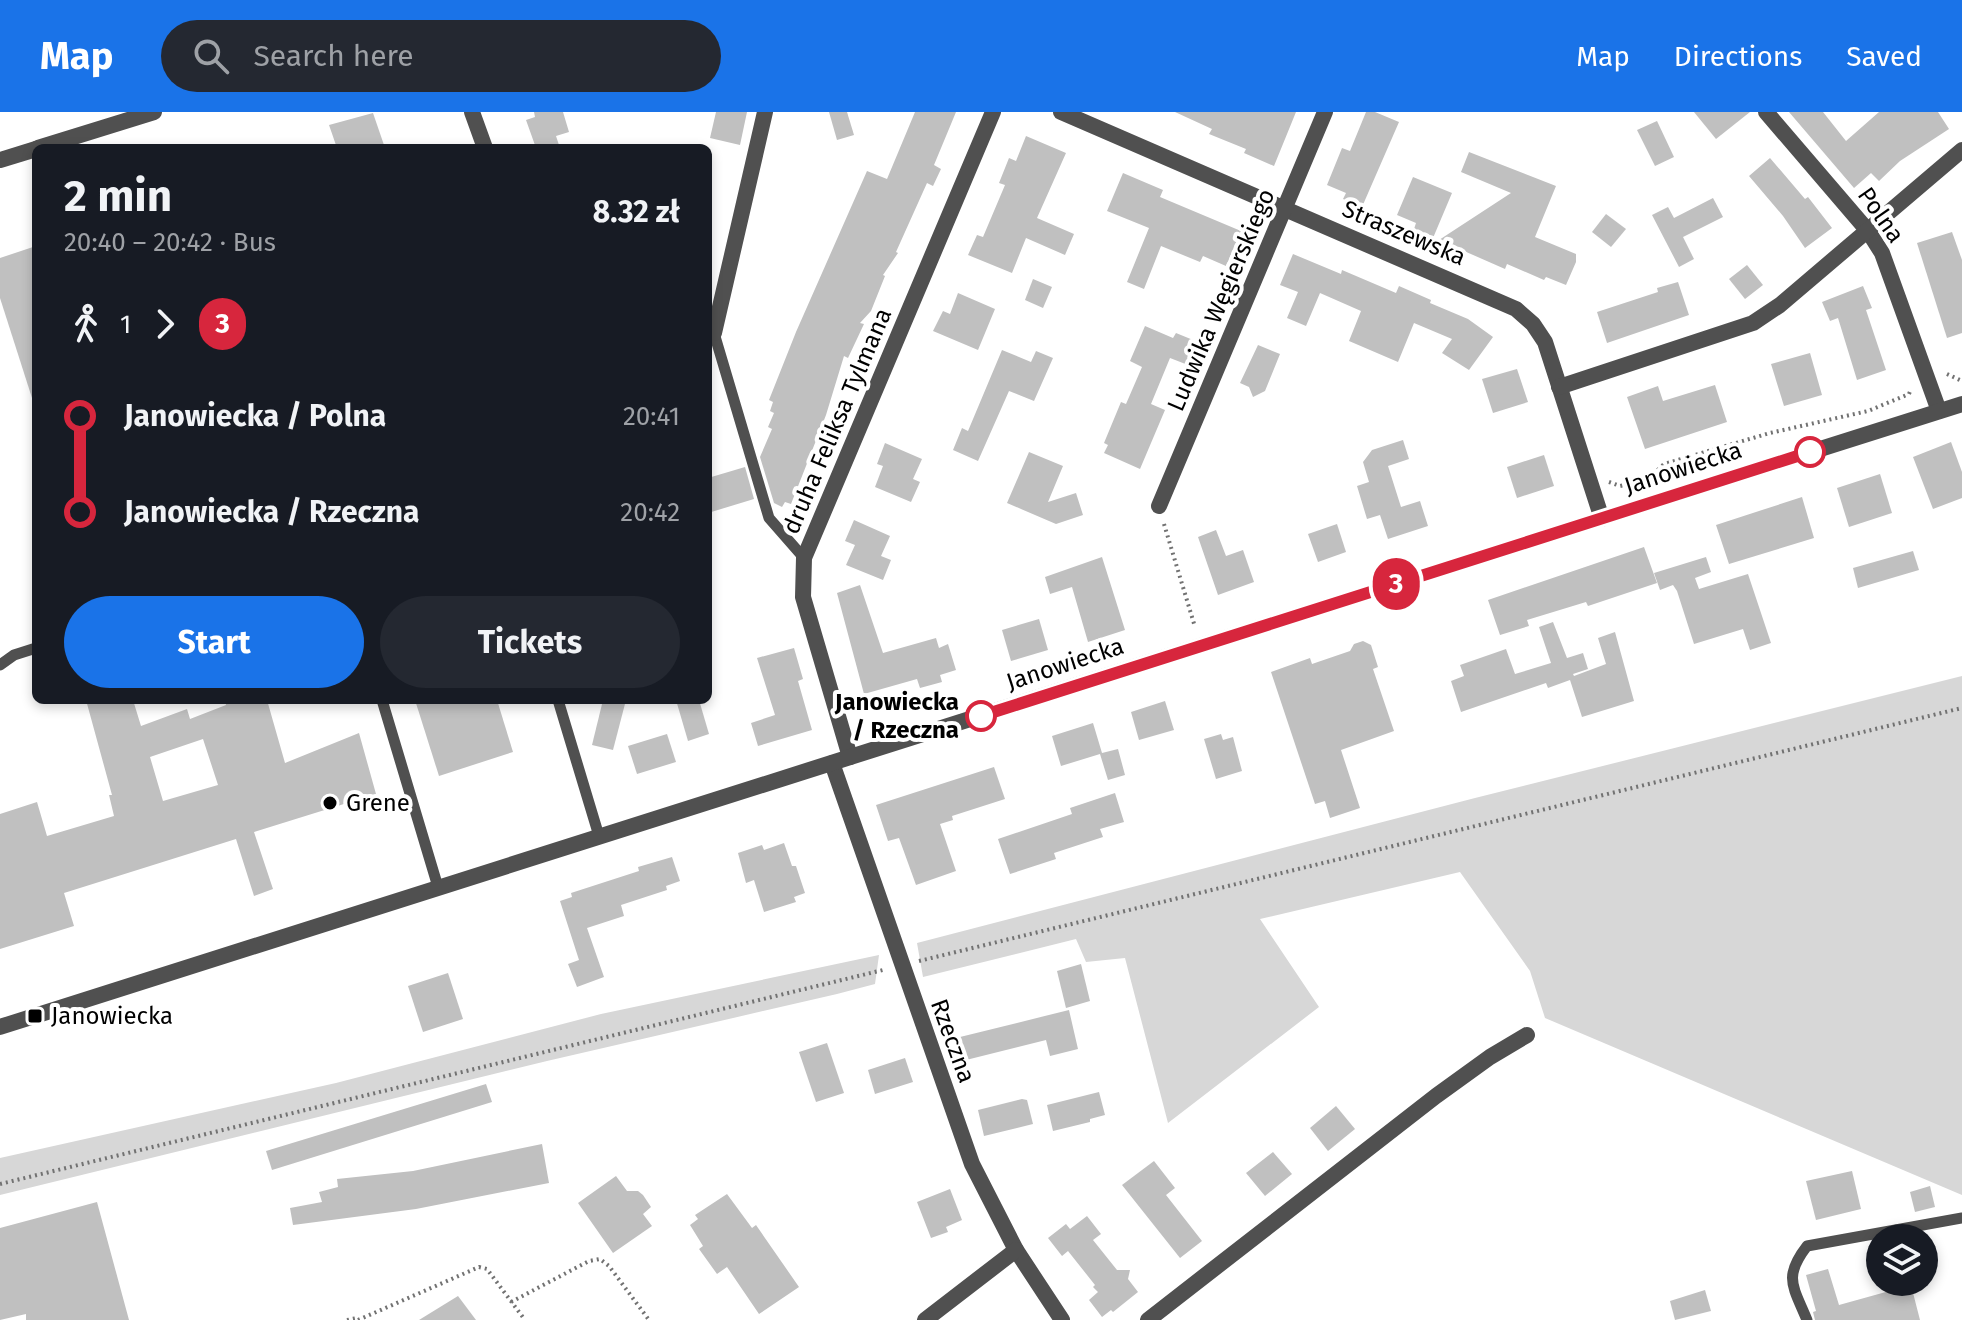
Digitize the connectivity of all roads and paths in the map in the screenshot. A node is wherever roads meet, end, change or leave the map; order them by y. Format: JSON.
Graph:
{"nodes":[{"id":1,"x":154,"y":112,"type":"edge"},
{"id":2,"x":472,"y":112,"type":"edge"},
{"id":3,"x":765,"y":112,"type":"edge"},
{"id":4,"x":993,"y":112,"type":"edge"},
{"id":5,"x":1061,"y":112,"type":"edge"},
{"id":6,"x":1325,"y":112,"type":"edge"},
{"id":7,"x":1766,"y":112,"type":"edge"},
{"id":8,"x":50,"y":144,"type":"edge"},
{"id":9,"x":484,"y":144,"type":"edge"},
{"id":10,"x":32,"y":150,"type":"edge"},
{"id":11,"x":1962,"y":150,"type":"edge"},
{"id":12,"x":0,"y":160,"type":"edge"},
{"id":13,"x":1286,"y":209,"type":"junction"},
{"id":14,"x":1868,"y":231,"type":"junction"},
{"id":15,"x":712,"y":328,"type":"edge"},
{"id":16,"x":712,"y":335,"type":"edge"},
{"id":17,"x":1559,"y":387,"type":"junction"},
{"id":18,"x":1962,"y":404,"type":"edge"},
{"id":19,"x":1939,"y":411,"type":"junction"},
{"id":20,"x":1159,"y":506,"type":"joint"},
{"id":21,"x":1602,"y":519,"type":"junction"},
{"id":22,"x":804,"y":558,"type":"junction"},
{"id":23,"x":1200,"y":646,"type":"junction"},
{"id":24,"x":32,"y":649,"type":"edge"},
{"id":25,"x":0,"y":665,"type":"edge"},
{"id":26,"x":383,"y":704,"type":"edge"},
{"id":27,"x":559,"y":704,"type":"edge"},
{"id":28,"x":1962,"y":708,"type":"edge"},
{"id":29,"x":850,"y":757,"type":"junction"},
{"id":30,"x":832,"y":763,"type":"junction"},
{"id":31,"x":599,"y":836,"type":"junction"},
{"id":32,"x":438,"y":887,"type":"junction"},
{"id":33,"x":901,"y":965,"type":"junction"},
{"id":34,"x":0,"y":1027,"type":"edge"},
{"id":35,"x":1527,"y":1035,"type":"dead end"},
{"id":36,"x":0,"y":1184,"type":"edge"},
{"id":37,"x":1962,"y":1218,"type":"edge"},
{"id":38,"x":1016,"y":1250,"type":"junction"},
{"id":39,"x":511,"y":1302,"type":"junction"},
{"id":40,"x":359,"y":1318,"type":"edge"},
{"id":41,"x":347,"y":1320,"type":"edge"},
{"id":42,"x":525,"y":1320,"type":"edge"},
{"id":43,"x":649,"y":1320,"type":"edge"},
{"id":44,"x":925,"y":1320,"type":"edge"},
{"id":45,"x":1062,"y":1320,"type":"edge"},
{"id":46,"x":1148,"y":1320,"type":"edge"},
{"id":47,"x":1807,"y":1320,"type":"edge"}],
"edges":[{"from":1,"to":8,"type":"street"},
{"from":2,"to":9,"type":"street"},
{"from":3,"to":15,"type":"street"},
{"from":4,"to":22,"type":"street","name":"druha Feliksa Tylmana"},
{"from":5,"to":13,"type":"street","name":"Straszewska"},
{"from":6,"to":13,"type":"street","name":"Ludwika Węgierskiego"},
{"from":7,"to":14,"type":"street","name":"Polna"},
{"from":10,"to":12,"type":"street"},
{"from":11,"to":14,"type":"street"},
{"from":13,"to":17,"type":"street","name":"Straszewska"},
{"from":13,"to":20,"type":"street","name":"Ludwika Węgierskiego"},
{"from":14,"to":17,"type":"street"},
{"from":14,"to":19,"type":"street","name":"Polna"},
{"from":16,"to":22,"type":"lane"},
{"from":17,"to":21,"type":"street","name":"Straszewska"},
{"from":18,"to":19,"type":"street","name":"Janowiecka"},
{"from":19,"to":21,"type":"street","name":"Janowiecka"},
{"from":20,"to":23,"type":"path"},
{"from":21,"to":23,"type":"street","name":"Janowiecka"},
{"from":22,"to":29,"type":"street","name":"druha Feliksa Tylmana"},
{"from":23,"to":29,"type":"street","name":"Janowiecka"},
{"from":24,"to":25,"type":"lane"},
{"from":26,"to":32,"type":"lane"},
{"from":27,"to":31,"type":"lane"},
{"from":28,"to":33,"type":"path"},
{"from":29,"to":30,"type":"street","name":"Janowiecka"},
{"from":30,"to":31,"type":"street","name":"Janowiecka"},
{"from":30,"to":33,"type":"street","name":"Rzeczna"},
{"from":31,"to":32,"type":"street","name":"Janowiecka"},
{"from":32,"to":34,"type":"street","name":"Janowiecka"},
{"from":33,"to":36,"type":"path"},
{"from":33,"to":38,"type":"street","name":"Rzeczna"},
{"from":35,"to":46,"type":"street"},
{"from":37,"to":47,"type":"lane"},
{"from":38,"to":44,"type":"street"},
{"from":38,"to":45,"type":"street","name":"Rzeczna"},
{"from":39,"to":40,"type":"path"},
{"from":39,"to":42,"type":"path"},
{"from":39,"to":43,"type":"path"},
{"from":40,"to":41,"type":"path"}]}
